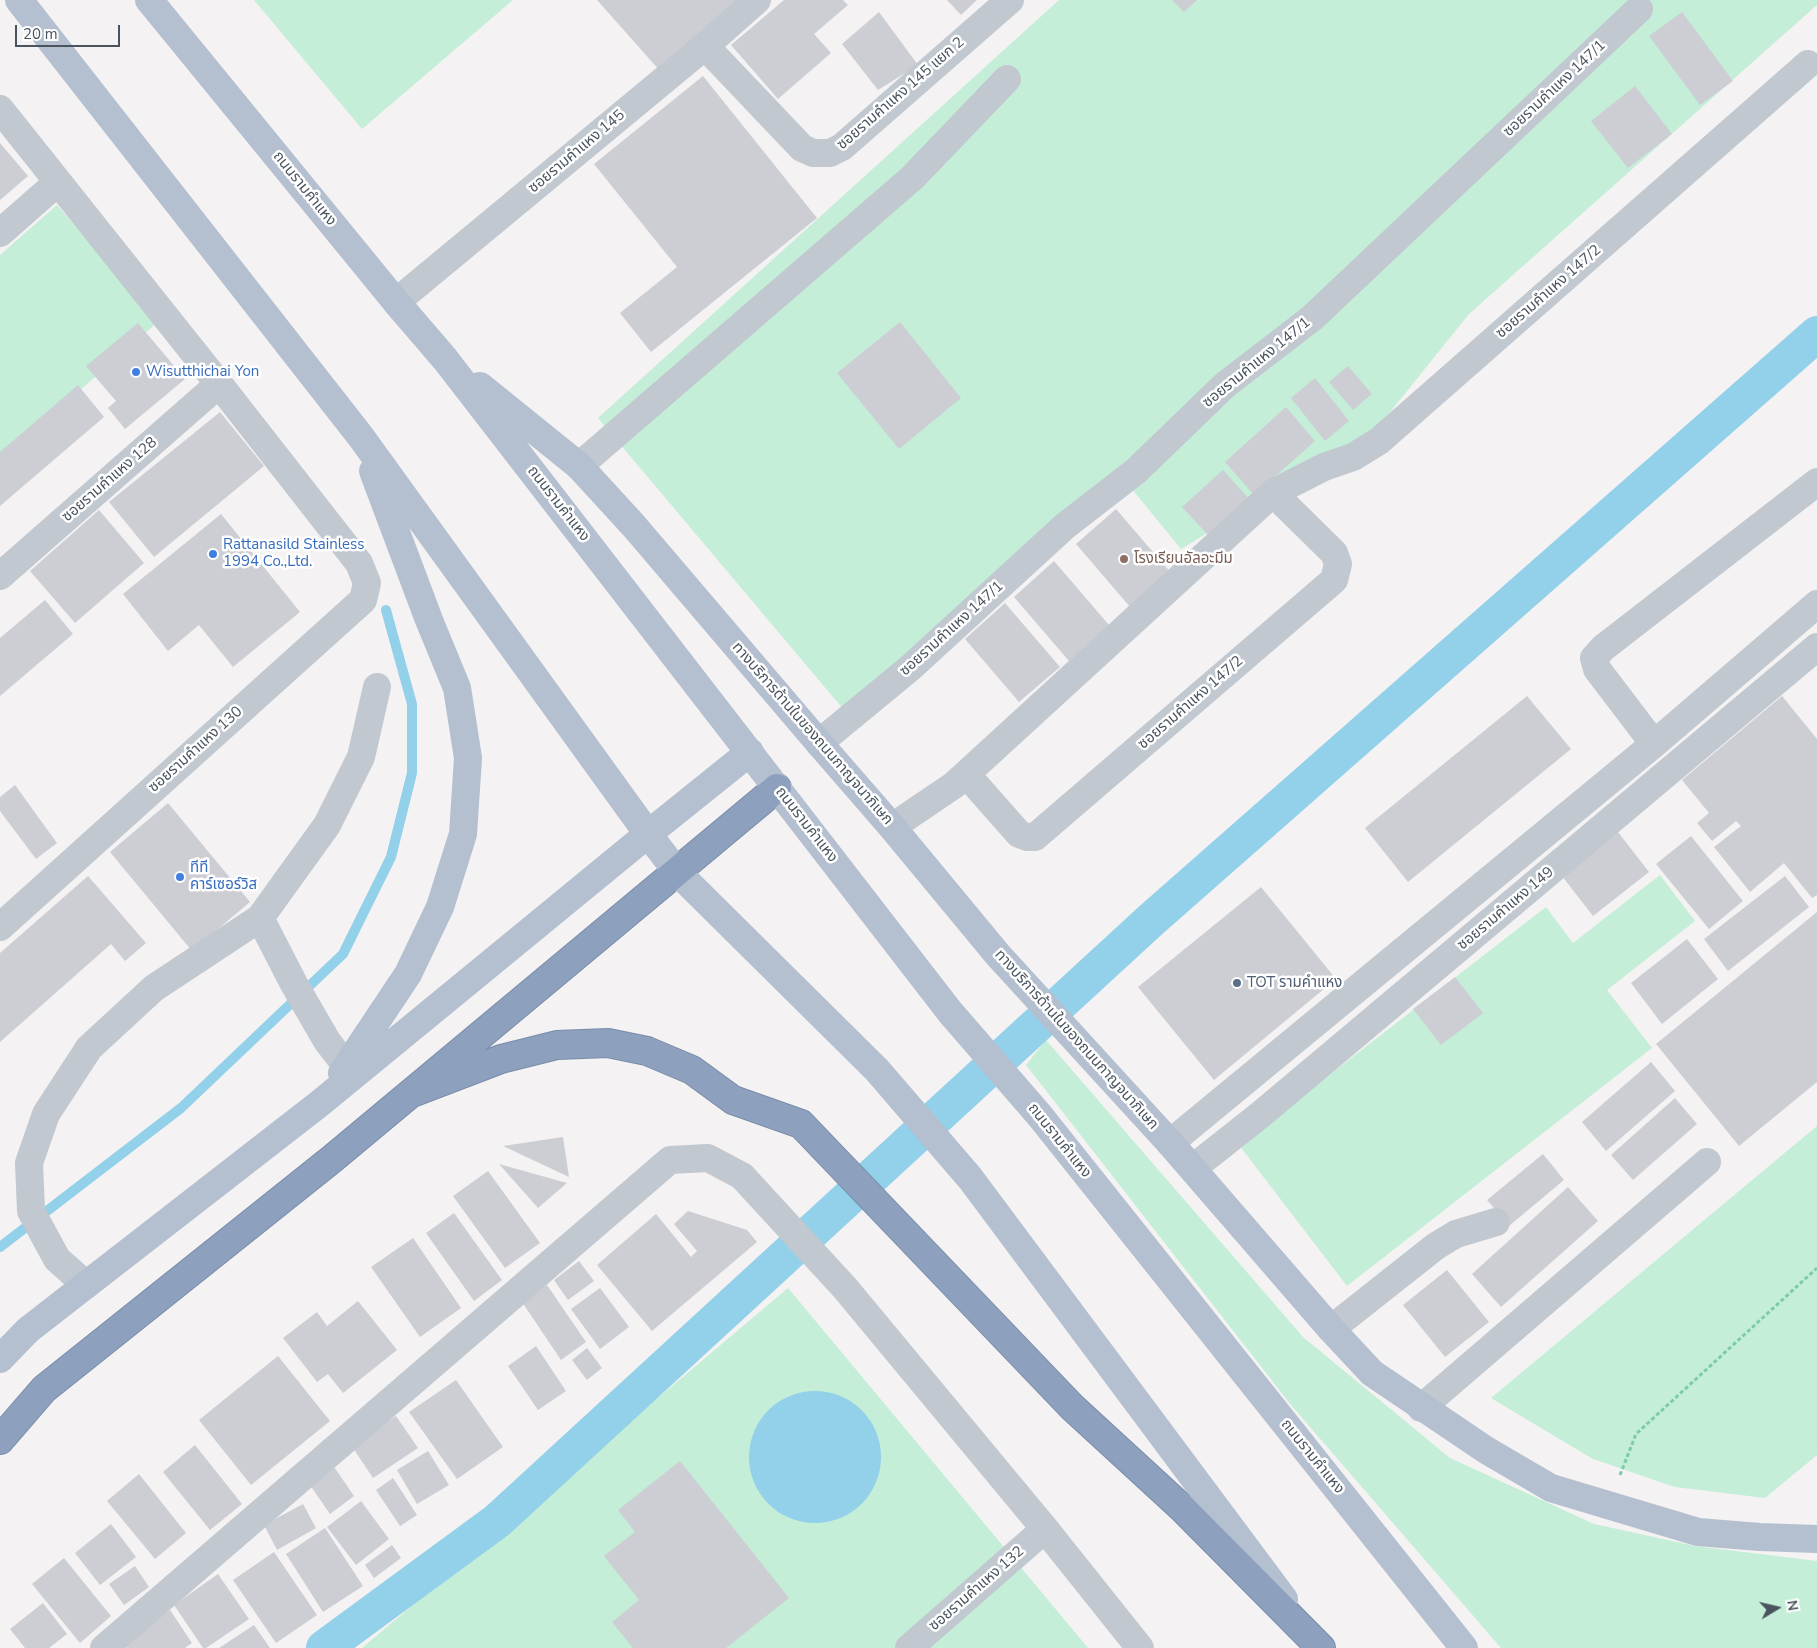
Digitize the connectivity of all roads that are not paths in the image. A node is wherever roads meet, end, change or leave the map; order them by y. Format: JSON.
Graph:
{"nodes":[{"id":1,"x":19,"y":0,"type":"edge"},
{"id":2,"x":149,"y":0,"type":"edge"},
{"id":3,"x":757,"y":0,"type":"edge"},
{"id":4,"x":1010,"y":0,"type":"edge"},
{"id":5,"x":1639,"y":9,"type":"dead end"},
{"id":6,"x":705,"y":46,"type":"junction"},
{"id":7,"x":1808,"y":64,"type":"dead end"},
{"id":8,"x":1007,"y":79,"type":"dead end"},
{"id":9,"x":0,"y":110,"type":"edge"},
{"id":10,"x":58,"y":182,"type":"junction"},
{"id":11,"x":0,"y":233,"type":"edge"},
{"id":12,"x":396,"y":302,"type":"junction"},
{"id":13,"x":446,"y":359,"type":"junction"},
{"id":14,"x":219,"y":384,"type":"junction"},
{"id":15,"x":361,"y":437,"type":"junction"},
{"id":16,"x":579,"y":466,"type":"junction"},
{"id":17,"x":1817,"y":482,"type":"edge"},
{"id":18,"x":1274,"y":493,"type":"junction"},
{"id":19,"x":0,"y":576,"type":"edge"},
{"id":20,"x":1817,"y":604,"type":"edge"},
{"id":21,"x":1817,"y":647,"type":"edge"},
{"id":22,"x":377,"y":687,"type":"dead end"},
{"id":23,"x":819,"y":743,"type":"junction"},
{"id":24,"x":1654,"y":744,"type":"junction"},
{"id":25,"x":750,"y":752,"type":"junction"},
{"id":26,"x":966,"y":774,"type":"junction"},
{"id":27,"x":777,"y":788,"type":"junction"},
{"id":28,"x":892,"y":827,"type":"junction"},
{"id":29,"x":648,"y":834,"type":"junction"},
{"id":30,"x":677,"y":872,"type":"junction"},
{"id":31,"x":260,"y":918,"type":"junction"},
{"id":32,"x":0,"y":927,"type":"edge"},
{"id":33,"x":347,"y":1067,"type":"junction"},
{"id":34,"x":412,"y":1093,"type":"junction"},
{"id":35,"x":319,"y":1104,"type":"junction"},
{"id":36,"x":1170,"y":1143,"type":"junction"},
{"id":37,"x":1707,"y":1162,"type":"dead end"},
{"id":38,"x":1193,"y":1168,"type":"junction"},
{"id":39,"x":1496,"y":1222,"type":"dead end"},
{"id":40,"x":86,"y":1285,"type":"junction"},
{"id":41,"x":1331,"y":1329,"type":"junction"},
{"id":42,"x":0,"y":1359,"type":"edge"},
{"id":43,"x":1421,"y":1408,"type":"junction"},
{"id":44,"x":0,"y":1440,"type":"edge"},
{"id":45,"x":1046,"y":1530,"type":"junction"},
{"id":46,"x":1817,"y":1538,"type":"edge"},
{"id":47,"x":104,"y":1648,"type":"edge"},
{"id":48,"x":909,"y":1648,"type":"edge"},
{"id":49,"x":1140,"y":1648,"type":"edge"},
{"id":50,"x":1321,"y":1648,"type":"edge"},
{"id":51,"x":1464,"y":1648,"type":"edge"}],
"edges":[{"from":1,"to":15,"type":"main road"},
{"from":2,"to":12,"type":"main road","name":"ถนนรามคำแหง"},
{"from":3,"to":6,"type":"street","name":"ซอยรามคำแหง 145"},
{"from":4,"to":6,"type":"street","name":"ซอยรามคำแหง 145 แยก 2"},
{"from":5,"to":23,"type":"street","name":"ซอยรามคำแหง 147/1"},
{"from":6,"to":12,"type":"street","name":"ซอยรามคำแหง 145"},
{"from":7,"to":18,"type":"street","name":"ซอยรามคำแหง 147/2"},
{"from":8,"to":16,"type":"street"},
{"from":9,"to":10,"type":"street"},
{"from":10,"to":11,"type":"street"},
{"from":10,"to":14,"type":"street"},
{"from":12,"to":13,"type":"main road","name":"ถนนรามคำแหง"},
{"from":13,"to":16,"type":"main road","name":"ทางบริการด้านในของถนนกาญจนาภิเษก"},
{"from":13,"to":25,"type":"main road","name":"ถนนรามคำแหง"},
{"from":14,"to":19,"type":"street","name":"ซอยรามคำแหง 128"},
{"from":14,"to":32,"type":"street","name":"ซอยรามคำแหง 130"},
{"from":15,"to":29,"type":"main road"},
{"from":15,"to":33,"type":"main road"},
{"from":16,"to":23,"type":"main road","name":"ทางบริการด้านในของถนนกาญจนาภิเษก"},
{"from":17,"to":24,"type":"street"},
{"from":18,"to":26,"type":"street","name":"ซอยรามคำแหง 147/2"},
{"from":18,"to":26,"type":"street","name":"ซอยรามคำแหง 147/2"},
{"from":20,"to":24,"type":"street"},
{"from":21,"to":38,"type":"street","name":"ซอยรามคำแหง 149"},
{"from":22,"to":31,"type":"street"},
{"from":23,"to":28,"type":"main road","name":"ทางบริการด้านในของถนนกาญจนาภิเษก"},
{"from":24,"to":36,"type":"street"},
{"from":25,"to":27,"type":"main road","name":"ถนนรามคำแหง"},
{"from":25,"to":29,"type":"main road"},
{"from":26,"to":28,"type":"street","name":"ซอยรามคำแหง 147/2"},
{"from":27,"to":30,"type":"highway"},
{"from":27,"to":51,"type":"main road","name":"ถนนรามคำแหง"},
{"from":28,"to":36,"type":"main road","name":"ทางบริการด้านในของถนนกาญจนาภิเษก"},
{"from":29,"to":30,"type":"main road"},
{"from":29,"to":35,"type":"main road"},
{"from":30,"to":34,"type":"highway"},
{"from":30,"to":50,"type":"main road"},
{"from":31,"to":33,"type":"street"},
{"from":31,"to":40,"type":"street"},
{"from":33,"to":35,"type":"main road"},
{"from":34,"to":44,"type":"highway"},
{"from":34,"to":50,"type":"highway"},
{"from":35,"to":40,"type":"main road"},
{"from":36,"to":38,"type":"main road","name":"ทางบริการด้านในของถนนกาญจนาภิเษก"},
{"from":37,"to":43,"type":"street"},
{"from":38,"to":41,"type":"main road","name":"ทางบริการด้านในของถนนกาญจนาภิเษก"},
{"from":39,"to":41,"type":"street"},
{"from":40,"to":42,"type":"main road"},
{"from":41,"to":43,"type":"main road","name":"ทางบริการด้านในของถนนกาญจนาภิเษก"},
{"from":43,"to":46,"type":"main road","name":"ทางบริการด้านในของถนนกาญจนาภิเษก"},
{"from":45,"to":47,"type":"street"},
{"from":45,"to":48,"type":"street","name":"ซอยรามคำแหง 132"},
{"from":45,"to":49,"type":"street"}]}
